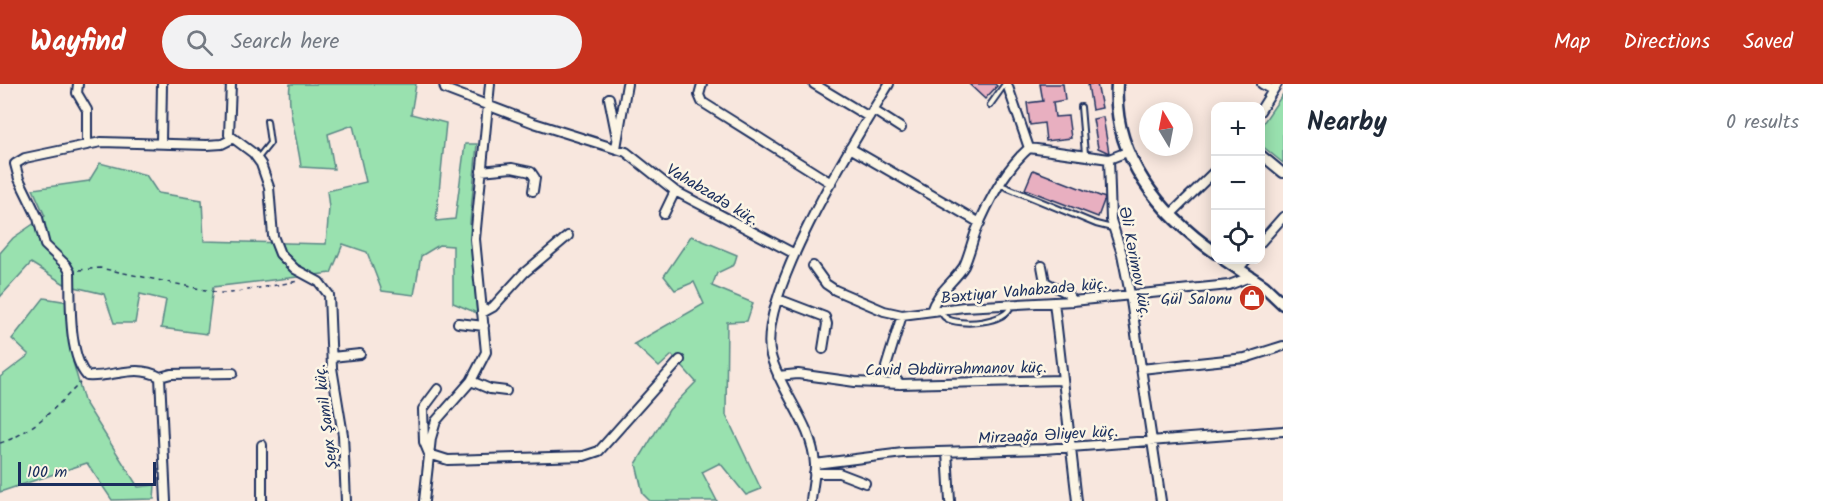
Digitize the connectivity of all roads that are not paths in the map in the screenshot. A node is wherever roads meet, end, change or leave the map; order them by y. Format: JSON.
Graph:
{"nodes":[{"id":1,"x":78,"y":84,"type":"edge"},
{"id":2,"x":162,"y":84,"type":"edge"},
{"id":3,"x":231,"y":84,"type":"edge"},
{"id":4,"x":444,"y":84,"type":"edge"},
{"id":5,"x":490,"y":84,"type":"edge"},
{"id":6,"x":627,"y":84,"type":"edge"},
{"id":7,"x":702,"y":84,"type":"edge"},
{"id":8,"x":814,"y":84,"type":"edge"},
{"id":9,"x":888,"y":84,"type":"edge"},
{"id":10,"x":1006,"y":84,"type":"edge"},
{"id":11,"x":1117,"y":84,"type":"edge"},
{"id":12,"x":1262,"y":84,"type":"edge"},
{"id":13,"x":1275,"y":87,"type":"edge"},
{"id":14,"x":609,"y":98,"type":"dead end"},
{"id":15,"x":487,"y":103,"type":"junction"},
{"id":16,"x":1265,"y":103,"type":"edge"},
{"id":17,"x":990,"y":105,"type":"dead end"},
{"id":18,"x":1080,"y":107,"type":"dead end"},
{"id":19,"x":871,"y":113,"type":"junction"},
{"id":20,"x":267,"y":121,"type":"dead end"},
{"id":21,"x":901,"y":128,"type":"dead end"},
{"id":22,"x":232,"y":138,"type":"junction"},
{"id":23,"x":618,"y":139,"type":"junction"},
{"id":24,"x":161,"y":142,"type":"junction"},
{"id":25,"x":87,"y":144,"type":"junction"},
{"id":26,"x":616,"y":148,"type":"junction"},
{"id":27,"x":850,"y":148,"type":"junction"},
{"id":28,"x":1029,"y":148,"type":"junction"},
{"id":29,"x":1127,"y":152,"type":"junction"},
{"id":30,"x":1085,"y":154,"type":"junction"},
{"id":31,"x":1262,"y":156,"type":"edge"},
{"id":32,"x":258,"y":158,"type":"junction"},
{"id":33,"x":1109,"y":159,"type":"junction"},
{"id":34,"x":481,"y":171,"type":"junction"},
{"id":35,"x":1283,"y":173,"type":"edge"},
{"id":36,"x":1211,"y":174,"type":"edge"},
{"id":37,"x":831,"y":183,"type":"junction"},
{"id":38,"x":1001,"y":185,"type":"junction"},
{"id":39,"x":533,"y":190,"type":"dead end"},
{"id":40,"x":675,"y":191,"type":"junction"},
{"id":41,"x":664,"y":214,"type":"dead end"},
{"id":42,"x":1170,"y":215,"type":"junction"},
{"id":43,"x":1283,"y":217,"type":"edge"},
{"id":44,"x":980,"y":223,"type":"junction"},
{"id":45,"x":1112,"y":228,"type":"junction"},
{"id":46,"x":568,"y":236,"type":"dead end"},
{"id":47,"x":1265,"y":237,"type":"edge"},
{"id":48,"x":1211,"y":250,"type":"edge"},
{"id":49,"x":795,"y":254,"type":"junction"},
{"id":50,"x":1230,"y":264,"type":"edge"},
{"id":51,"x":1242,"y":264,"type":"edge"},
{"id":52,"x":813,"y":266,"type":"dead end"},
{"id":53,"x":1042,"y":266,"type":"dead end"},
{"id":54,"x":1238,"y":269,"type":"junction"},
{"id":55,"x":1250,"y":277,"type":"junction"},
{"id":56,"x":1130,"y":294,"type":"junction"},
{"id":57,"x":778,"y":299,"type":"junction"},
{"id":58,"x":1073,"y":301,"type":"junction"},
{"id":59,"x":1054,"y":302,"type":"junction"},
{"id":60,"x":1283,"y":303,"type":"edge"},
{"id":61,"x":1011,"y":304,"type":"junction"},
{"id":62,"x":935,"y":310,"type":"junction"},
{"id":63,"x":482,"y":313,"type":"junction"},
{"id":64,"x":902,"y":315,"type":"junction"},
{"id":65,"x":458,"y":323,"type":"dead end"},
{"id":66,"x":484,"y":326,"type":"junction"},
{"id":67,"x":1283,"y":346,"type":"edge"},
{"id":68,"x":823,"y":349,"type":"dead end"},
{"id":69,"x":360,"y":354,"type":"dead end"},
{"id":70,"x":332,"y":357,"type":"junction"},
{"id":71,"x":680,"y":360,"type":"dead end"},
{"id":72,"x":1142,"y":369,"type":"junction"},
{"id":73,"x":233,"y":373,"type":"dead end"},
{"id":74,"x":778,"y":376,"type":"junction"},
{"id":75,"x":160,"y":377,"type":"junction"},
{"id":76,"x":1062,"y":380,"type":"junction"},
{"id":77,"x":471,"y":381,"type":"junction"},
{"id":78,"x":900,"y":384,"type":"junction"},
{"id":79,"x":438,"y":389,"type":"dead end"},
{"id":80,"x":506,"y":391,"type":"dead end"},
{"id":81,"x":1283,"y":430,"type":"edge"},
{"id":82,"x":1152,"y":441,"type":"junction"},
{"id":83,"x":262,"y":445,"type":"dead end"},
{"id":84,"x":1072,"y":448,"type":"junction"},
{"id":85,"x":947,"y":452,"type":"junction"},
{"id":86,"x":429,"y":454,"type":"junction"},
{"id":87,"x":814,"y":468,"type":"junction"},
{"id":88,"x":865,"y":483,"type":"dead end"},
{"id":89,"x":166,"y":501,"type":"edge"},
{"id":90,"x":262,"y":501,"type":"edge"},
{"id":91,"x":346,"y":501,"type":"edge"},
{"id":92,"x":424,"y":501,"type":"edge"},
{"id":93,"x":811,"y":501,"type":"edge"},
{"id":94,"x":950,"y":501,"type":"edge"},
{"id":95,"x":1077,"y":501,"type":"edge"},
{"id":96,"x":1161,"y":501,"type":"edge"}],
"edges":[{"from":1,"to":25,"type":"street"},
{"from":2,"to":24,"type":"street"},
{"from":3,"to":22,"type":"street"},
{"from":4,"to":15,"type":"street","name":"Vahabzadə küç."},
{"from":5,"to":15,"type":"street"},
{"from":6,"to":23,"type":"street"},
{"from":7,"to":37,"type":"street"},
{"from":8,"to":19,"type":"street"},
{"from":9,"to":19,"type":"street"},
{"from":10,"to":17,"type":"lane"},
{"from":10,"to":28,"type":"street"},
{"from":11,"to":29,"type":"main road"},
{"from":12,"to":13,"type":"street"},
{"from":13,"to":16,"type":"street"},
{"from":14,"to":23,"type":"street"},
{"from":15,"to":26,"type":"street","name":"Vahabzadə küç."},
{"from":15,"to":34,"type":"street"},
{"from":18,"to":30,"type":"lane"},
{"from":19,"to":21,"type":"street"},
{"from":19,"to":27,"type":"street"},
{"from":20,"to":32,"type":"lane"},
{"from":22,"to":24,"type":"street"},
{"from":22,"to":32,"type":"street"},
{"from":23,"to":26,"type":"street"},
{"from":24,"to":25,"type":"street"},
{"from":25,"to":75,"type":"street"},
{"from":26,"to":40,"type":"street","name":"Vahabzadə küç."},
{"from":27,"to":37,"type":"street"},
{"from":27,"to":44,"type":"street"},
{"from":28,"to":30,"type":"street"},
{"from":28,"to":38,"type":"street"},
{"from":29,"to":33,"type":"street"},
{"from":29,"to":42,"type":"main road"},
{"from":30,"to":33,"type":"street"},
{"from":31,"to":35,"type":"street"},
{"from":32,"to":70,"type":"street","name":"Şeyx Şamil küç."},
{"from":33,"to":45,"type":"street","name":"Əli Kərimov küç."},
{"from":34,"to":39,"type":"street"},
{"from":34,"to":63,"type":"street"},
{"from":36,"to":42,"type":"street"},
{"from":37,"to":49,"type":"street"},
{"from":38,"to":44,"type":"street"},
{"from":38,"to":45,"type":"lane"},
{"from":40,"to":41,"type":"street"},
{"from":40,"to":49,"type":"street","name":"Vahabzadə küç."},
{"from":42,"to":48,"type":"main road"},
{"from":43,"to":47,"type":"street"},
{"from":44,"to":62,"type":"street"},
{"from":45,"to":56,"type":"street","name":"Əli Kərimov küç."},
{"from":46,"to":63,"type":"street"},
{"from":49,"to":57,"type":"street"},
{"from":50,"to":54,"type":"main road"},
{"from":51,"to":54,"type":"street"},
{"from":52,"to":64,"type":"street","name":"Bəxtiyar Vahabzadə küç."},
{"from":53,"to":58,"type":"street"},
{"from":54,"to":55,"type":"main road"},
{"from":55,"to":56,"type":"street","name":"Bəxtiyar Vahabzadə küç."},
{"from":55,"to":60,"type":"main road"},
{"from":56,"to":58,"type":"street","name":"Bəxtiyar Vahabzadə küç."},
{"from":56,"to":72,"type":"street","name":"Əli Kərimov küç."},
{"from":57,"to":68,"type":"street"},
{"from":57,"to":74,"type":"street"},
{"from":58,"to":59,"type":"street","name":"Bəxtiyar Vahabzadə küç."},
{"from":59,"to":61,"type":"street","name":"Bəxtiyar Vahabzadə küç."},
{"from":59,"to":76,"type":"street"},
{"from":61,"to":62,"type":"street","name":"Bəxtiyar Vahabzadə küç."},
{"from":61,"to":62,"type":"lane"},
{"from":62,"to":64,"type":"street","name":"Bəxtiyar Vahabzadə küç."},
{"from":63,"to":66,"type":"street"},
{"from":64,"to":78,"type":"street"},
{"from":65,"to":66,"type":"street"},
{"from":66,"to":77,"type":"street"},
{"from":67,"to":72,"type":"street"},
{"from":69,"to":70,"type":"street"},
{"from":70,"to":91,"type":"street","name":"Şeyx Şamil küç."},
{"from":71,"to":86,"type":"street"},
{"from":72,"to":82,"type":"street","name":"Əli Kərimov küç."},
{"from":73,"to":75,"type":"street"},
{"from":74,"to":78,"type":"street","name":"Cavid Əbdürrəhmanov küç."},
{"from":74,"to":87,"type":"street"},
{"from":75,"to":89,"type":"street"},
{"from":76,"to":78,"type":"street","name":"Cavid Əbdürrəhmanov küç."},
{"from":76,"to":84,"type":"street"},
{"from":77,"to":80,"type":"street"},
{"from":77,"to":86,"type":"street"},
{"from":79,"to":86,"type":"street"},
{"from":81,"to":82,"type":"street","name":"Mirzəağa Əliyev küç."},
{"from":82,"to":84,"type":"street","name":"Mirzəağa Əliyev küç."},
{"from":82,"to":96,"type":"street","name":"Əli Kərimov küç."},
{"from":83,"to":90,"type":"street"},
{"from":84,"to":85,"type":"street","name":"Mirzəağa Əliyev küç."},
{"from":84,"to":95,"type":"street"},
{"from":85,"to":87,"type":"street","name":"Mirzəağa Əliyev küç."},
{"from":85,"to":94,"type":"street"},
{"from":86,"to":92,"type":"street"},
{"from":87,"to":88,"type":"street"},
{"from":87,"to":93,"type":"street"}]}
